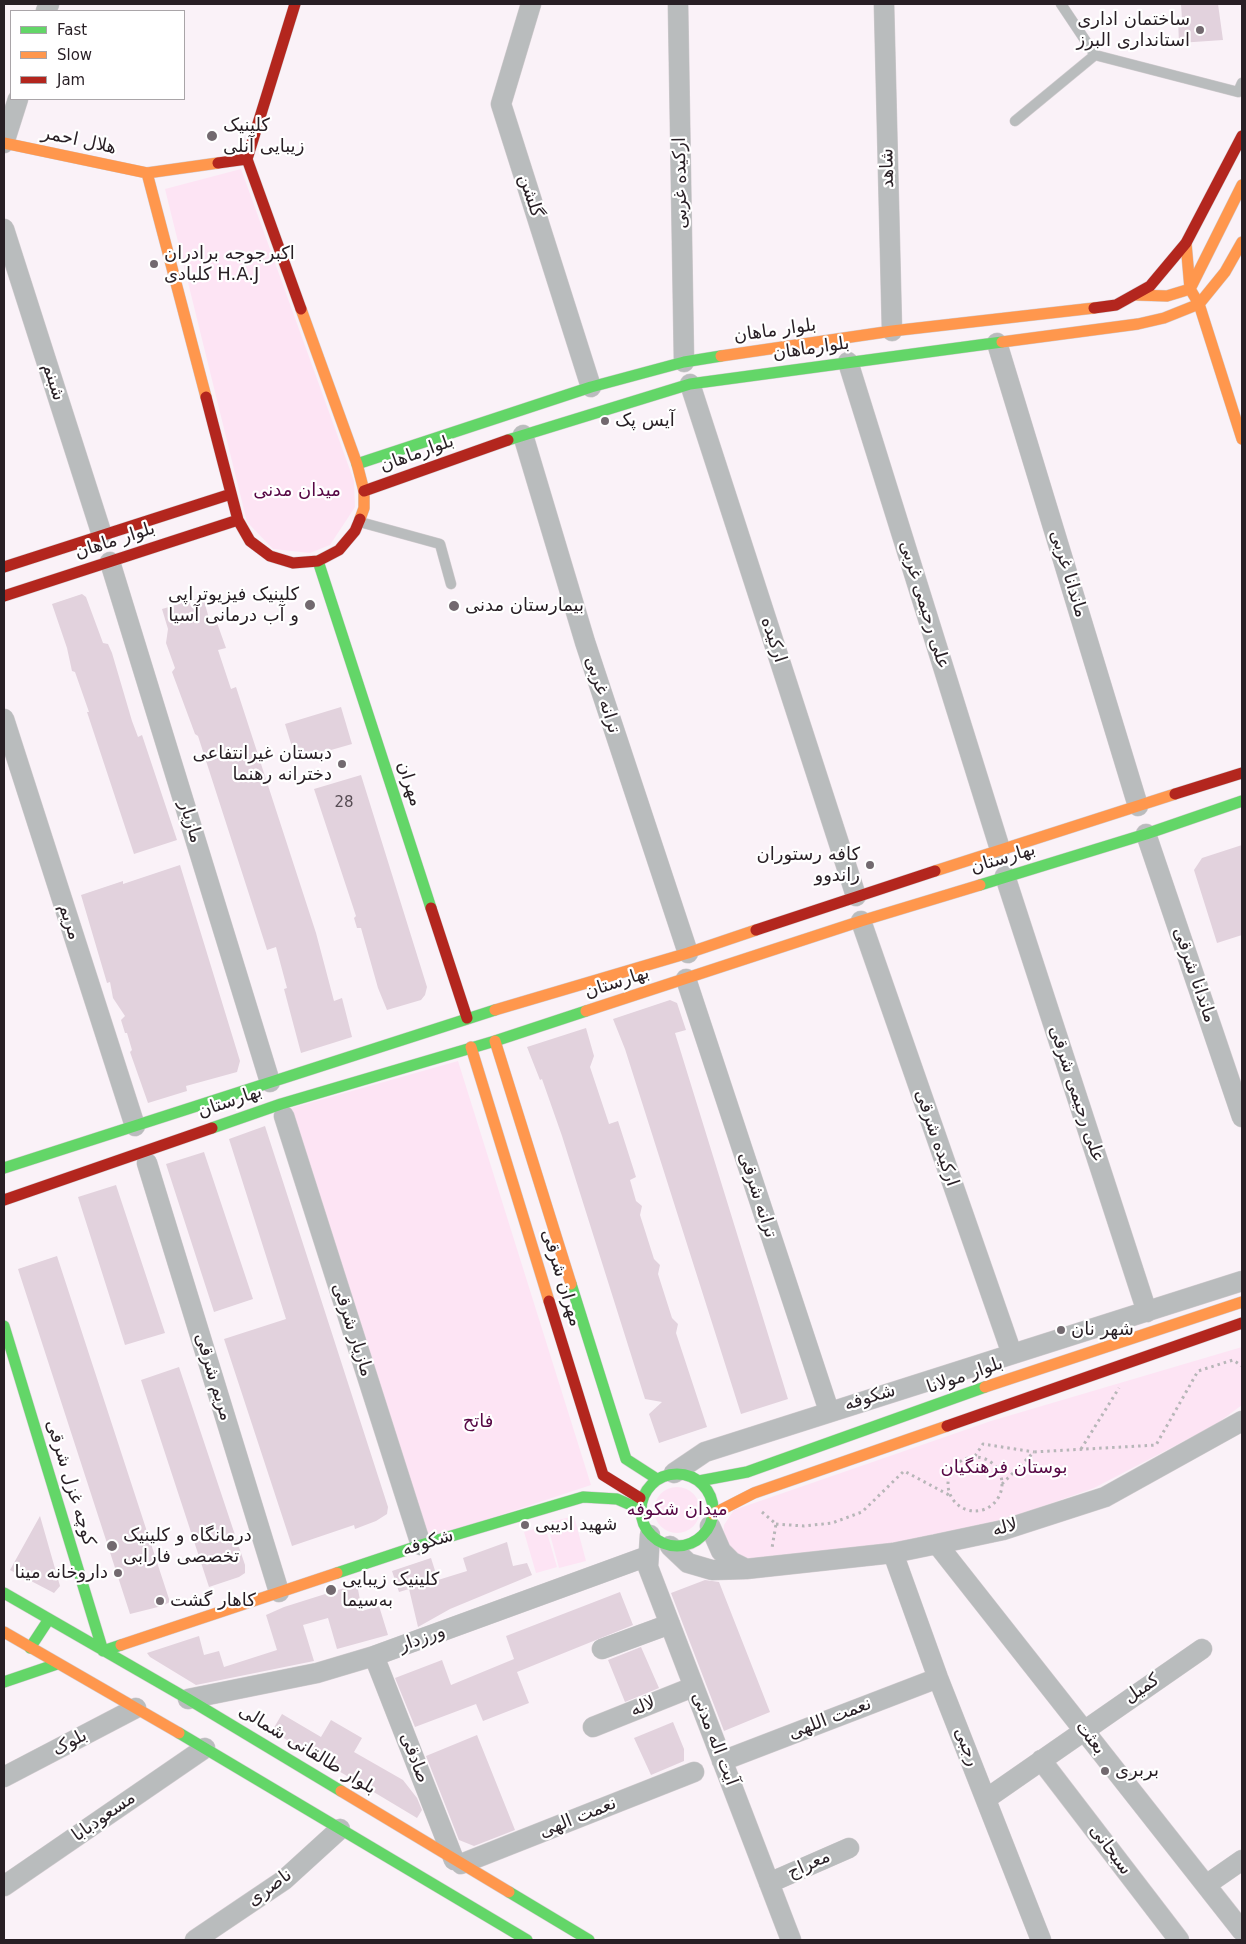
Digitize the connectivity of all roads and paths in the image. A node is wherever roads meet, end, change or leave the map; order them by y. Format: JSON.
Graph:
{"nodes":[{"id":1,"x":295,"y":4,"type":"edge"},
{"id":2,"x":531,"y":4,"type":"edge"},
{"id":3,"x":678,"y":4,"type":"edge"},
{"id":4,"x":884,"y":4,"type":"edge"},
{"id":5,"x":1061,"y":4,"type":"edge"},
{"id":6,"x":1095,"y":55,"type":"junction"},
{"id":7,"x":1242,"y":83,"type":"edge"},
{"id":8,"x":18,"y":100,"type":"edge"},
{"id":9,"x":1015,"y":121,"type":"dead end"},
{"id":10,"x":1242,"y":136,"type":"edge"},
{"id":11,"x":4,"y":143,"type":"edge"},
{"id":12,"x":247,"y":159,"type":"junction"},
{"id":13,"x":147,"y":173,"type":"junction"},
{"id":14,"x":1242,"y":185,"type":"edge"},
{"id":15,"x":4,"y":228,"type":"edge"},
{"id":16,"x":1242,"y":242,"type":"edge"},
{"id":17,"x":1186,"y":243,"type":"junction"},
{"id":18,"x":1190,"y":289,"type":"junction"},
{"id":19,"x":1136,"y":295,"type":"junction"},
{"id":20,"x":1198,"y":304,"type":"junction"},
{"id":21,"x":892,"y":331,"type":"junction"},
{"id":22,"x":997,"y":343,"type":"junction"},
{"id":23,"x":684,"y":362,"type":"junction"},
{"id":24,"x":848,"y":362,"type":"junction"},
{"id":25,"x":690,"y":384,"type":"junction"},
{"id":26,"x":592,"y":387,"type":"junction"},
{"id":27,"x":522,"y":435,"type":"junction"},
{"id":28,"x":1242,"y":439,"type":"edge"},
{"id":29,"x":358,"y":464,"type":"junction"},
{"id":30,"x":364,"y":491,"type":"junction"},
{"id":31,"x":231,"y":494,"type":"junction"},
{"id":32,"x":238,"y":520,"type":"junction"},
{"id":33,"x":359,"y":522,"type":"junction"},
{"id":34,"x":102,"y":535,"type":"junction"},
{"id":35,"x":318,"y":561,"type":"junction"},
{"id":36,"x":110,"y":562,"type":"junction"},
{"id":37,"x":4,"y":567,"type":"edge"},
{"id":38,"x":451,"y":584,"type":"dead end"},
{"id":39,"x":4,"y":596,"type":"edge"},
{"id":40,"x":4,"y":719,"type":"edge"},
{"id":41,"x":1242,"y":774,"type":"edge"},
{"id":42,"x":1242,"y":801,"type":"edge"},
{"id":43,"x":1138,"y":806,"type":"junction"},
{"id":44,"x":1146,"y":834,"type":"junction"},
{"id":45,"x":1000,"y":849,"type":"junction"},
{"id":46,"x":1006,"y":876,"type":"junction"},
{"id":47,"x":856,"y":896,"type":"junction"},
{"id":48,"x":861,"y":921,"type":"junction"},
{"id":49,"x":688,"y":953,"type":"junction"},
{"id":50,"x":686,"y":980,"type":"junction"},
{"id":51,"x":466,"y":1018,"type":"junction"},
{"id":52,"x":495,"y":1041,"type":"junction"},
{"id":53,"x":471,"y":1048,"type":"junction"},
{"id":54,"x":270,"y":1082,"type":"junction"},
{"id":55,"x":284,"y":1116,"type":"dead end"},
{"id":56,"x":1242,"y":1117,"type":"edge"},
{"id":57,"x":135,"y":1126,"type":"junction"},
{"id":58,"x":147,"y":1163,"type":"dead end"},
{"id":59,"x":4,"y":1168,"type":"edge"},
{"id":60,"x":4,"y":1200,"type":"edge"},
{"id":61,"x":1242,"y":1281,"type":"edge"},
{"id":62,"x":1242,"y":1302,"type":"edge"},
{"id":63,"x":1147,"y":1312,"type":"junction"},
{"id":64,"x":1242,"y":1323,"type":"edge"},
{"id":65,"x":4,"y":1326,"type":"edge"},
{"id":66,"x":1012,"y":1354,"type":"junction"},
{"id":67,"x":1242,"y":1366,"type":"edge"},
{"id":68,"x":1122,"y":1384,"type":"dead end"},
{"id":69,"x":828,"y":1411,"type":"junction"},
{"id":70,"x":1242,"y":1420,"type":"edge"},
{"id":71,"x":1081,"y":1449,"type":"junction"},
{"id":72,"x":1034,"y":1452,"type":"junction"},
{"id":73,"x":975,"y":1456,"type":"junction"},
{"id":74,"x":666,"y":1476,"type":"junction"},
{"id":75,"x":699,"y":1481,"type":"junction"},
{"id":76,"x":1002,"y":1484,"type":"junction"},
{"id":77,"x":950,"y":1494,"type":"junction"},
{"id":78,"x":744,"y":1497,"type":"junction"},
{"id":79,"x":641,"y":1504,"type":"junction"},
{"id":80,"x":711,"y":1520,"type":"junction"},
{"id":81,"x":776,"y":1524,"type":"junction"},
{"id":82,"x":650,"y":1535,"type":"junction"},
{"id":83,"x":937,"y":1544,"type":"junction"},
{"id":84,"x":420,"y":1545,"type":"junction"},
{"id":85,"x":670,"y":1546,"type":"junction"},
{"id":86,"x":893,"y":1554,"type":"junction"},
{"id":87,"x":648,"y":1556,"type":"junction"},
{"id":88,"x":755,"y":1568,"type":"junction"},
{"id":89,"x":279,"y":1592,"type":"junction"},
{"id":90,"x":4,"y":1593,"type":"edge"},
{"id":91,"x":49,"y":1620,"type":"junction"},
{"id":92,"x":670,"y":1624,"type":"junction"},
{"id":93,"x":4,"y":1632,"type":"edge"},
{"id":94,"x":30,"y":1648,"type":"junction"},
{"id":95,"x":602,"y":1649,"type":"dead end"},
{"id":96,"x":1202,"y":1649,"type":"dead end"},
{"id":97,"x":103,"y":1651,"type":"junction"},
{"id":98,"x":374,"y":1656,"type":"junction"},
{"id":99,"x":56,"y":1664,"type":"junction"},
{"id":100,"x":938,"y":1678,"type":"junction"},
{"id":101,"x":4,"y":1682,"type":"edge"},
{"id":102,"x":694,"y":1686,"type":"junction"},
{"id":103,"x":188,"y":1699,"type":"junction"},
{"id":104,"x":136,"y":1708,"type":"junction"},
{"id":105,"x":593,"y":1727,"type":"dead end"},
{"id":106,"x":1083,"y":1730,"type":"junction"},
{"id":107,"x":205,"y":1748,"type":"junction"},
{"id":108,"x":1041,"y":1760,"type":"junction"},
{"id":109,"x":722,"y":1761,"type":"junction"},
{"id":110,"x":694,"y":1772,"type":"dead end"},
{"id":111,"x":4,"y":1777,"type":"edge"},
{"id":112,"x":986,"y":1800,"type":"junction"},
{"id":113,"x":340,"y":1829,"type":"junction"},
{"id":114,"x":849,"y":1848,"type":"dead end"},
{"id":115,"x":1242,"y":1860,"type":"edge"},
{"id":116,"x":458,"y":1862,"type":"junction"},
{"id":117,"x":769,"y":1883,"type":"junction"},
{"id":118,"x":1206,"y":1885,"type":"junction"},
{"id":119,"x":4,"y":1886,"type":"edge"},
{"id":120,"x":488,"y":1917,"type":"junction"},
{"id":121,"x":1242,"y":1931,"type":"edge"},
{"id":122,"x":1037,"y":1939,"type":"edge"},
{"id":123,"x":195,"y":1940,"type":"edge"},
{"id":124,"x":495,"y":1940,"type":"edge"},
{"id":125,"x":527,"y":1940,"type":"edge"},
{"id":126,"x":589,"y":1940,"type":"edge"},
{"id":127,"x":791,"y":1940,"type":"edge"},
{"id":128,"x":1179,"y":1940,"type":"edge"}],
"edges":[{"from":1,"to":12,"type":"main road"},
{"from":2,"to":26,"type":"street","name":"گلشن"},
{"from":3,"to":23,"type":"street","name":"ارکیده غربی"},
{"from":4,"to":21,"type":"street","name":"شاهد"},
{"from":5,"to":6,"type":"lane"},
{"from":6,"to":7,"type":"lane"},
{"from":6,"to":9,"type":"lane"},
{"from":8,"to":11,"type":"street"},
{"from":10,"to":17,"type":"main road","name":"بلوار ماهان"},
{"from":11,"to":13,"type":"main road","name":"هلال احمر"},
{"from":12,"to":13,"type":"main road"},
{"from":12,"to":29,"type":"main road"},
{"from":13,"to":31,"type":"main road"},
{"from":14,"to":18,"type":"main road"},
{"from":15,"to":34,"type":"street","name":"شبنم"},
{"from":16,"to":20,"type":"main road","name":"بلوارماهان"},
{"from":17,"to":18,"type":"main road"},
{"from":17,"to":19,"type":"main road","name":"بلوار ماهان"},
{"from":18,"to":19,"type":"main road"},
{"from":18,"to":20,"type":"main road"},
{"from":19,"to":21,"type":"main road","name":"بلوار ماهان"},
{"from":20,"to":22,"type":"main road","name":"بلوارماهان"},
{"from":20,"to":28,"type":"main road"},
{"from":21,"to":23,"type":"main road","name":"بلوار ماهان"},
{"from":22,"to":24,"type":"main road","name":"بلوارماهان"},
{"from":22,"to":43,"type":"street","name":"ماندانا غربی"},
{"from":23,"to":26,"type":"main road","name":"بلوار ماهان"},
{"from":24,"to":25,"type":"main road","name":"بلوارماهان"},
{"from":24,"to":45,"type":"street","name":"علی رحیمی غربی"},
{"from":25,"to":27,"type":"main road","name":"بلوارماهان"},
{"from":25,"to":47,"type":"street","name":"ارکیده"},
{"from":26,"to":29,"type":"main road","name":"بلوار ماهان"},
{"from":27,"to":30,"type":"main road","name":"بلوارماهان"},
{"from":27,"to":49,"type":"street","name":"ترانه غربی"},
{"from":29,"to":30,"type":"main road"},
{"from":30,"to":33,"type":"main road"},
{"from":31,"to":32,"type":"main road"},
{"from":31,"to":34,"type":"main road","name":"بلوار ماهان"},
{"from":32,"to":35,"type":"main road"},
{"from":32,"to":36,"type":"main road","name":"بلوار ماهان"},
{"from":33,"to":35,"type":"main road"},
{"from":33,"to":38,"type":"lane"},
{"from":34,"to":37,"type":"main road","name":"بلوار ماهان"},
{"from":35,"to":51,"type":"main road","name":"مهران"},
{"from":36,"to":39,"type":"main road","name":"بلوار ماهان"},
{"from":36,"to":54,"type":"street","name":"مازیار"},
{"from":40,"to":57,"type":"street","name":"مریم"},
{"from":41,"to":43,"type":"main road","name":"بهارستان"},
{"from":42,"to":44,"type":"main road","name":"بهارستان"},
{"from":43,"to":45,"type":"main road","name":"بهارستان"},
{"from":44,"to":46,"type":"main road","name":"بهارستان"},
{"from":44,"to":56,"type":"street","name":"ماندانا شرقی"},
{"from":45,"to":47,"type":"main road","name":"بهارستان"},
{"from":46,"to":48,"type":"main road","name":"بهارستان"},
{"from":46,"to":63,"type":"street","name":"علی رحیمی شرقی"},
{"from":47,"to":49,"type":"main road","name":"بهارستان"},
{"from":48,"to":50,"type":"main road","name":"بهارستان"},
{"from":48,"to":66,"type":"street","name":"ارکیده شرقی"},
{"from":49,"to":51,"type":"main road","name":"بهارستان"},
{"from":50,"to":52,"type":"main road","name":"بهارستان"},
{"from":50,"to":69,"type":"street","name":"ترانه شرقی"},
{"from":51,"to":54,"type":"main road","name":"بهارستان"},
{"from":52,"to":53,"type":"main road","name":"بهارستان"},
{"from":52,"to":74,"type":"main road","name":"مهران شرقی"},
{"from":53,"to":60,"type":"main road","name":"بهارستان"},
{"from":53,"to":79,"type":"main road","name":"مهران شرقی"},
{"from":54,"to":57,"type":"main road","name":"بهارستان"},
{"from":55,"to":84,"type":"street","name":"مازیار شرقی"},
{"from":57,"to":59,"type":"main road","name":"بهارستان"},
{"from":58,"to":89,"type":"street","name":"مریم شرقی"},
{"from":61,"to":63,"type":"street","name":"شکوفه"},
{"from":62,"to":75,"type":"main road","name":"بلوار مولانا"},
{"from":63,"to":66,"type":"street","name":"شکوفه"},
{"from":64,"to":78,"type":"main road"},
{"from":65,"to":97,"type":"main road","name":"کوچه غزل شرقی"},
{"from":66,"to":69,"type":"street","name":"شکوفه"},
{"from":67,"to":71,"type":"path"},
{"from":68,"to":71,"type":"path"},
{"from":69,"to":74,"type":"street","name":"شکوفه"},
{"from":70,"to":83,"type":"street","name":"لاله"},
{"from":71,"to":72,"type":"path"},
{"from":72,"to":73,"type":"path"},
{"from":72,"to":76,"type":"path"},
{"from":73,"to":76,"type":"path"},
{"from":73,"to":77,"type":"path"},
{"from":74,"to":75,"type":"main road"},
{"from":74,"to":79,"type":"main road"},
{"from":75,"to":80,"type":"main road"},
{"from":76,"to":77,"type":"path"},
{"from":77,"to":81,"type":"path"},
{"from":78,"to":80,"type":"main road"},
{"from":78,"to":81,"type":"path"},
{"from":79,"to":82,"type":"main road"},
{"from":79,"to":84,"type":"main road","name":"شکوفه"},
{"from":80,"to":85,"type":"main road"},
{"from":80,"to":88,"type":"street"},
{"from":81,"to":88,"type":"path"},
{"from":82,"to":85,"type":"main road"},
{"from":82,"to":87,"type":"street","name":"آیت اله مدنی"},
{"from":83,"to":86,"type":"street","name":"لاله"},
{"from":83,"to":106,"type":"street","name":"بعثت"},
{"from":84,"to":89,"type":"main road","name":"شکوفه"},
{"from":85,"to":88,"type":"street","name":"لاله"},
{"from":86,"to":88,"type":"street","name":"لاله"},
{"from":86,"to":100,"type":"street","name":"رجبی"},
{"from":87,"to":92,"type":"street","name":"آیت اله مدنی"},
{"from":87,"to":98,"type":"street","name":"ورزدار"},
{"from":89,"to":97,"type":"main road","name":"شکوفه"},
{"from":90,"to":91,"type":"main road","name":"بلوار طالقانی شمالی"},
{"from":91,"to":94,"type":"main road"},
{"from":91,"to":97,"type":"main road","name":"بلوار طالقانی شمالی"},
{"from":92,"to":95,"type":"street"},
{"from":92,"to":102,"type":"street","name":"آیت اله مدنی"},
{"from":93,"to":94,"type":"main road"},
{"from":94,"to":99,"type":"main road"},
{"from":96,"to":106,"type":"street","name":"کمیل"},
{"from":97,"to":103,"type":"main road","name":"بلوار طالقانی شمالی"},
{"from":98,"to":103,"type":"street","name":"ورزدار"},
{"from":98,"to":116,"type":"street","name":"صادقی"},
{"from":99,"to":101,"type":"main road"},
{"from":99,"to":104,"type":"main road"},
{"from":100,"to":109,"type":"street","name":"نعمت اللهی"},
{"from":100,"to":112,"type":"street","name":"رجبی"},
{"from":102,"to":105,"type":"street","name":"لاله"},
{"from":102,"to":109,"type":"street","name":"آیت اله مدنی"},
{"from":103,"to":116,"type":"main road","name":"بلوار طالقانی شمالی"},
{"from":104,"to":107,"type":"main road"},
{"from":104,"to":111,"type":"street","name":"بلوک"},
{"from":106,"to":108,"type":"street","name":"کمیل"},
{"from":106,"to":118,"type":"street","name":"بعثت"},
{"from":107,"to":113,"type":"main road"},
{"from":107,"to":119,"type":"street","name":"مسعودبابا"},
{"from":108,"to":112,"type":"street","name":"کمیل"},
{"from":108,"to":128,"type":"street","name":"سبحانی"},
{"from":109,"to":117,"type":"street","name":"آیت اله مدنی"},
{"from":110,"to":116,"type":"street","name":"نعمت الهی"},
{"from":112,"to":122,"type":"street","name":"رجبی"},
{"from":113,"to":120,"type":"main road"},
{"from":113,"to":123,"type":"street","name":"ناصری"},
{"from":114,"to":117,"type":"street","name":"معراج"},
{"from":115,"to":118,"type":"street"},
{"from":116,"to":126,"type":"main road","name":"بلوار طالقانی شمالی"},
{"from":117,"to":127,"type":"street","name":"آیت اله مدنی"},
{"from":118,"to":121,"type":"street","name":"بعثت"},
{"from":120,"to":124,"type":"street"},
{"from":120,"to":125,"type":"main road"}]}
